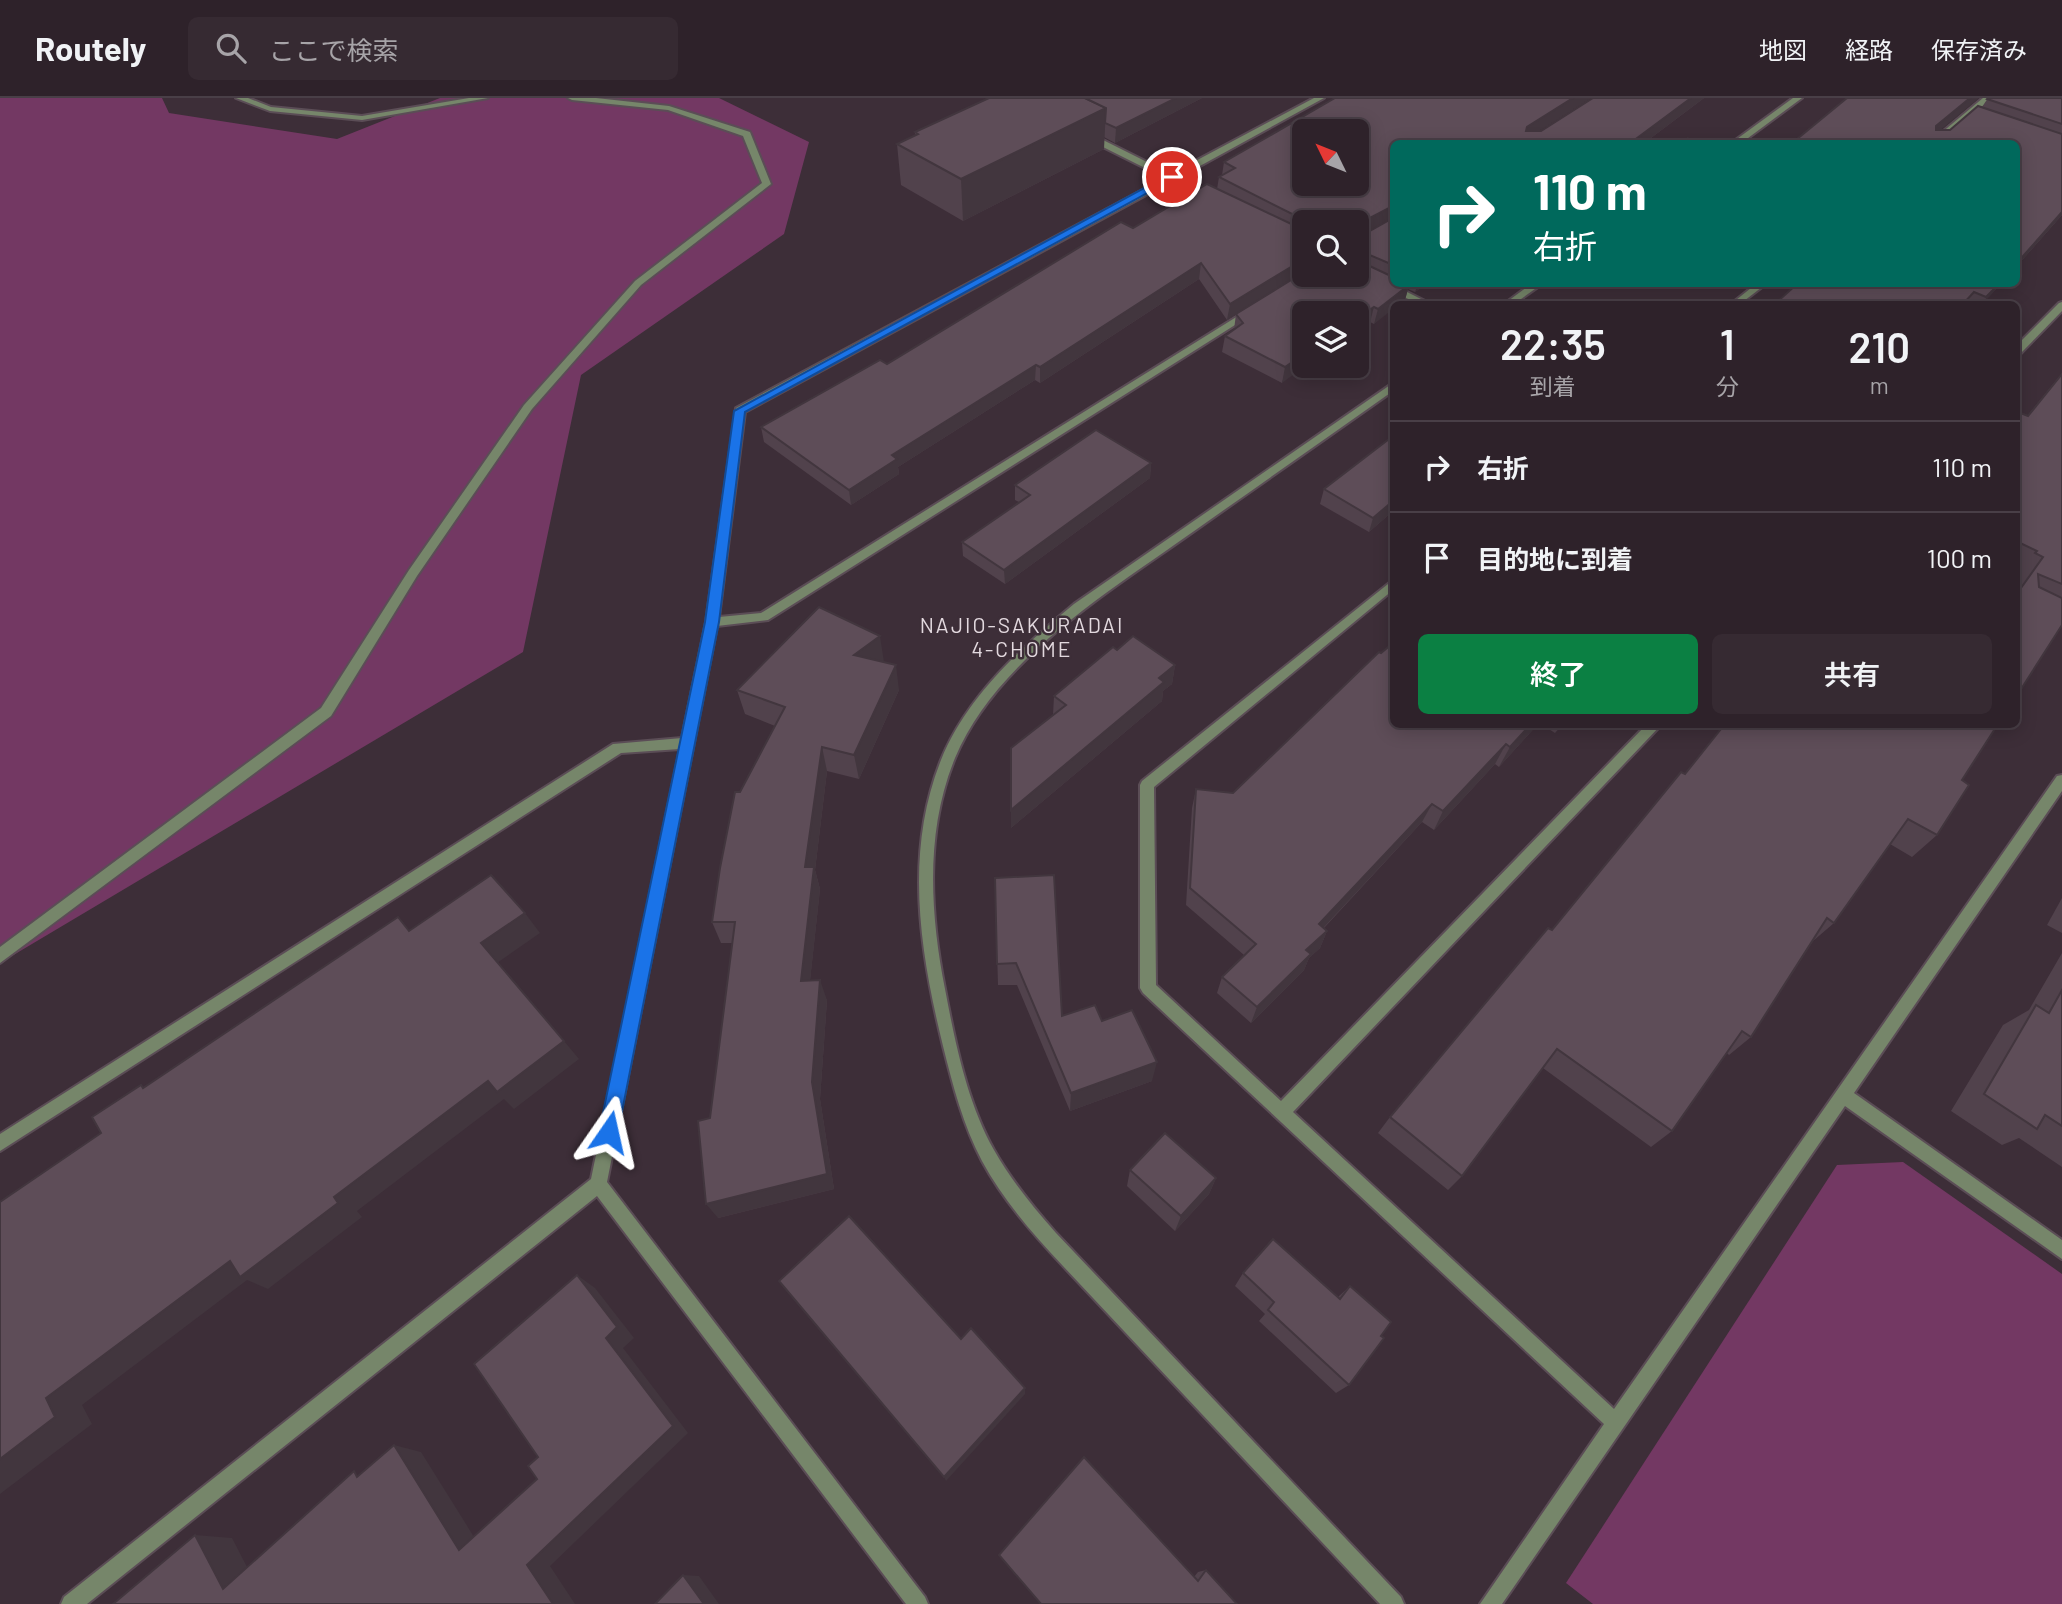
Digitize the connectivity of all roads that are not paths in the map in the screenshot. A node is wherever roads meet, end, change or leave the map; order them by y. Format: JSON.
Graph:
{"nodes":[{"id":1,"x":240,"y":98,"type":"edge"},
{"id":2,"x":484,"y":98,"type":"edge"},
{"id":3,"x":572,"y":98,"type":"edge"},
{"id":4,"x":1320,"y":98,"type":"edge"},
{"id":5,"x":1798,"y":98,"type":"edge"},
{"id":6,"x":1988,"y":98,"type":"edge"},
{"id":7,"x":1965,"y":116,"type":"junction"},
{"id":8,"x":1977,"y":121,"type":"edge"},
{"id":9,"x":1074,"y":129,"type":"edge"},
{"id":10,"x":1740,"y":140,"type":"edge"},
{"id":11,"x":1937,"y":140,"type":"edge"},
{"id":12,"x":1172,"y":177,"type":"junction"},
{"id":13,"x":1220,"y":201,"type":"edge"},
{"id":14,"x":1379,"y":281,"type":"edge"},
{"id":15,"x":1390,"y":286,"type":"edge"},
{"id":16,"x":1391,"y":287,"type":"edge"},
{"id":17,"x":1533,"y":287,"type":"edge"},
{"id":18,"x":1757,"y":287,"type":"edge"},
{"id":19,"x":1420,"y":301,"type":"edge"},
{"id":20,"x":1512,"y":301,"type":"edge"},
{"id":21,"x":1739,"y":301,"type":"edge"},
{"id":22,"x":1264,"y":304,"type":"edge"},
{"id":23,"x":2062,"y":304,"type":"edge"},
{"id":24,"x":2020,"y":348,"type":"edge"},
{"id":25,"x":1390,"y":388,"type":"edge"},
{"id":26,"x":1390,"y":586,"type":"edge"},
{"id":27,"x":712,"y":622,"type":"junction"},
{"id":28,"x":1652,"y":728,"type":"edge"},
{"id":29,"x":687,"y":743,"type":"junction"},
{"id":30,"x":2062,"y":780,"type":"edge"},
{"id":31,"x":0,"y":956,"type":"edge"},
{"id":32,"x":1843,"y":1095,"type":"junction"},
{"id":33,"x":1281,"y":1113,"type":"junction"},
{"id":34,"x":0,"y":1143,"type":"edge"},
{"id":35,"x":598,"y":1184,"type":"junction"},
{"id":36,"x":2062,"y":1250,"type":"edge"},
{"id":37,"x":1616,"y":1423,"type":"junction"},
{"id":38,"x":71,"y":1604,"type":"edge"},
{"id":39,"x":918,"y":1604,"type":"edge"},
{"id":40,"x":1394,"y":1604,"type":"edge"},
{"id":41,"x":1490,"y":1604,"type":"edge"}],
"edges":[{"from":1,"to":2,"type":"street"},
{"from":3,"to":31,"type":"street"},
{"from":4,"to":12,"type":"street"},
{"from":5,"to":10,"type":"street"},
{"from":6,"to":7,"type":"street"},
{"from":7,"to":8,"type":"street"},
{"from":7,"to":11,"type":"street"},
{"from":9,"to":12,"type":"street"},
{"from":12,"to":13,"type":"street"},
{"from":12,"to":27,"type":"street"},
{"from":14,"to":15,"type":"street"},
{"from":16,"to":19,"type":"street"},
{"from":17,"to":20,"type":"street"},
{"from":18,"to":21,"type":"street"},
{"from":22,"to":27,"type":"street"},
{"from":23,"to":24,"type":"street"},
{"from":25,"to":40,"type":"street"},
{"from":26,"to":33,"type":"street"},
{"from":27,"to":29,"type":"street"},
{"from":28,"to":33,"type":"street"},
{"from":29,"to":34,"type":"street"},
{"from":29,"to":35,"type":"street"},
{"from":30,"to":32,"type":"street"},
{"from":32,"to":36,"type":"street"},
{"from":32,"to":37,"type":"street"},
{"from":33,"to":37,"type":"street"},
{"from":35,"to":38,"type":"street"},
{"from":35,"to":39,"type":"street"},
{"from":37,"to":41,"type":"street"}]}
